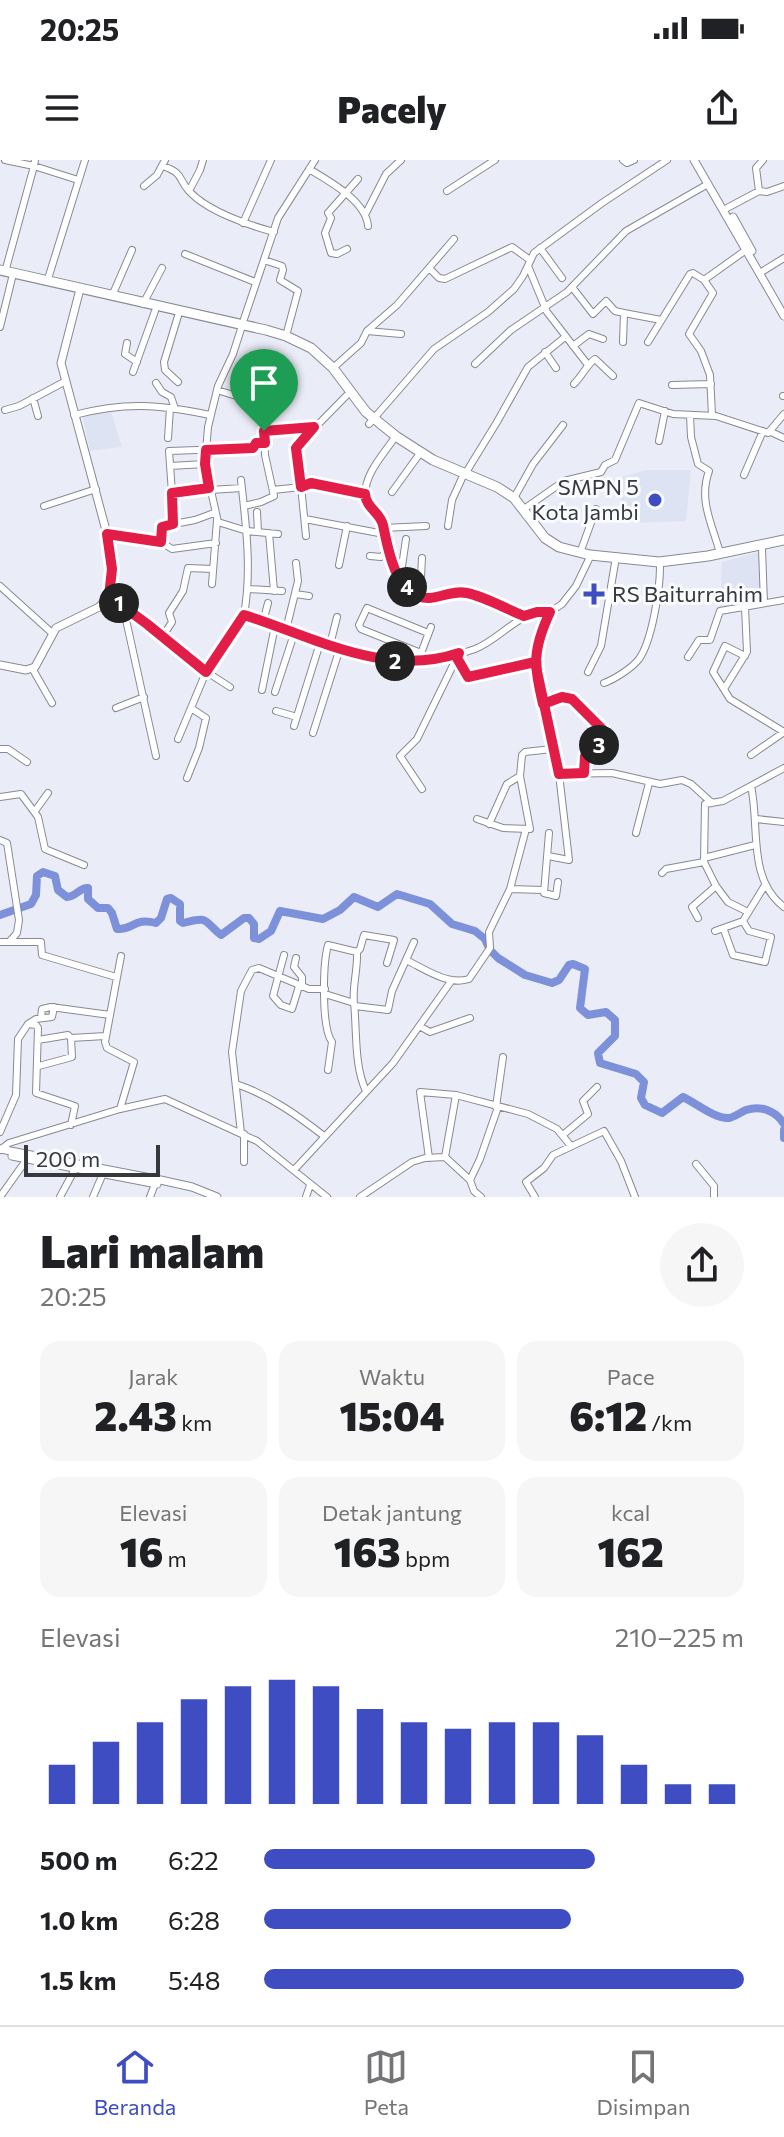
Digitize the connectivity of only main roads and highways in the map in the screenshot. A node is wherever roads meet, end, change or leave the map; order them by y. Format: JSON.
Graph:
{"nodes":[{"id":1,"x":697,"y":160,"type":"edge"},
{"id":2,"x":743,"y":240,"type":"junction"},
{"id":3,"x":748,"y":249,"type":"junction"},
{"id":4,"x":6,"y":274,"type":"edge"},
{"id":5,"x":80,"y":291,"type":"junction"},
{"id":6,"x":784,"y":309,"type":"edge"},
{"id":7,"x":784,"y":316,"type":"edge"},
{"id":8,"x":193,"y":318,"type":"junction"},
{"id":9,"x":241,"y":327,"type":"junction"},
{"id":10,"x":371,"y":421,"type":"junction"},
{"id":11,"x":464,"y":476,"type":"junction"},
{"id":12,"x":784,"y":543,"type":"edge"},
{"id":13,"x":584,"y":556,"type":"junction"},
{"id":14,"x":666,"y":565,"type":"junction"},
{"id":15,"x":0,"y":665,"type":"edge"},
{"id":16,"x":0,"y":1151,"type":"edge"},
{"id":17,"x":104,"y":1172,"type":"junction"},
{"id":18,"x":205,"y":1197,"type":"edge"},
{"id":19,"x":217,"y":1197,"type":"edge"}],
"edges":[{"from":1,"to":2,"type":"main road"},
{"from":1,"to":2,"type":"main road"},
{"from":2,"to":3,"type":"main road"},
{"from":3,"to":6,"type":"main road"},
{"from":3,"to":7,"type":"main road"},
{"from":4,"to":5,"type":"highway"},
{"from":4,"to":5,"type":"highway"},
{"from":5,"to":8,"type":"highway"},
{"from":5,"to":8,"type":"highway"},
{"from":5,"to":15,"type":"main road"},
{"from":8,"to":9,"type":"highway"},
{"from":9,"to":10,"type":"highway"},
{"from":9,"to":10,"type":"highway"},
{"from":10,"to":11,"type":"highway"},
{"from":10,"to":11,"type":"highway"},
{"from":11,"to":13,"type":"highway"},
{"from":11,"to":13,"type":"highway"},
{"from":12,"to":14,"type":"highway"},
{"from":12,"to":14,"type":"highway"},
{"from":13,"to":14,"type":"highway"},
{"from":13,"to":14,"type":"highway"},
{"from":16,"to":17,"type":"main road"},
{"from":16,"to":17,"type":"main road"},
{"from":17,"to":18,"type":"main road"},
{"from":17,"to":19,"type":"main road"}]}
